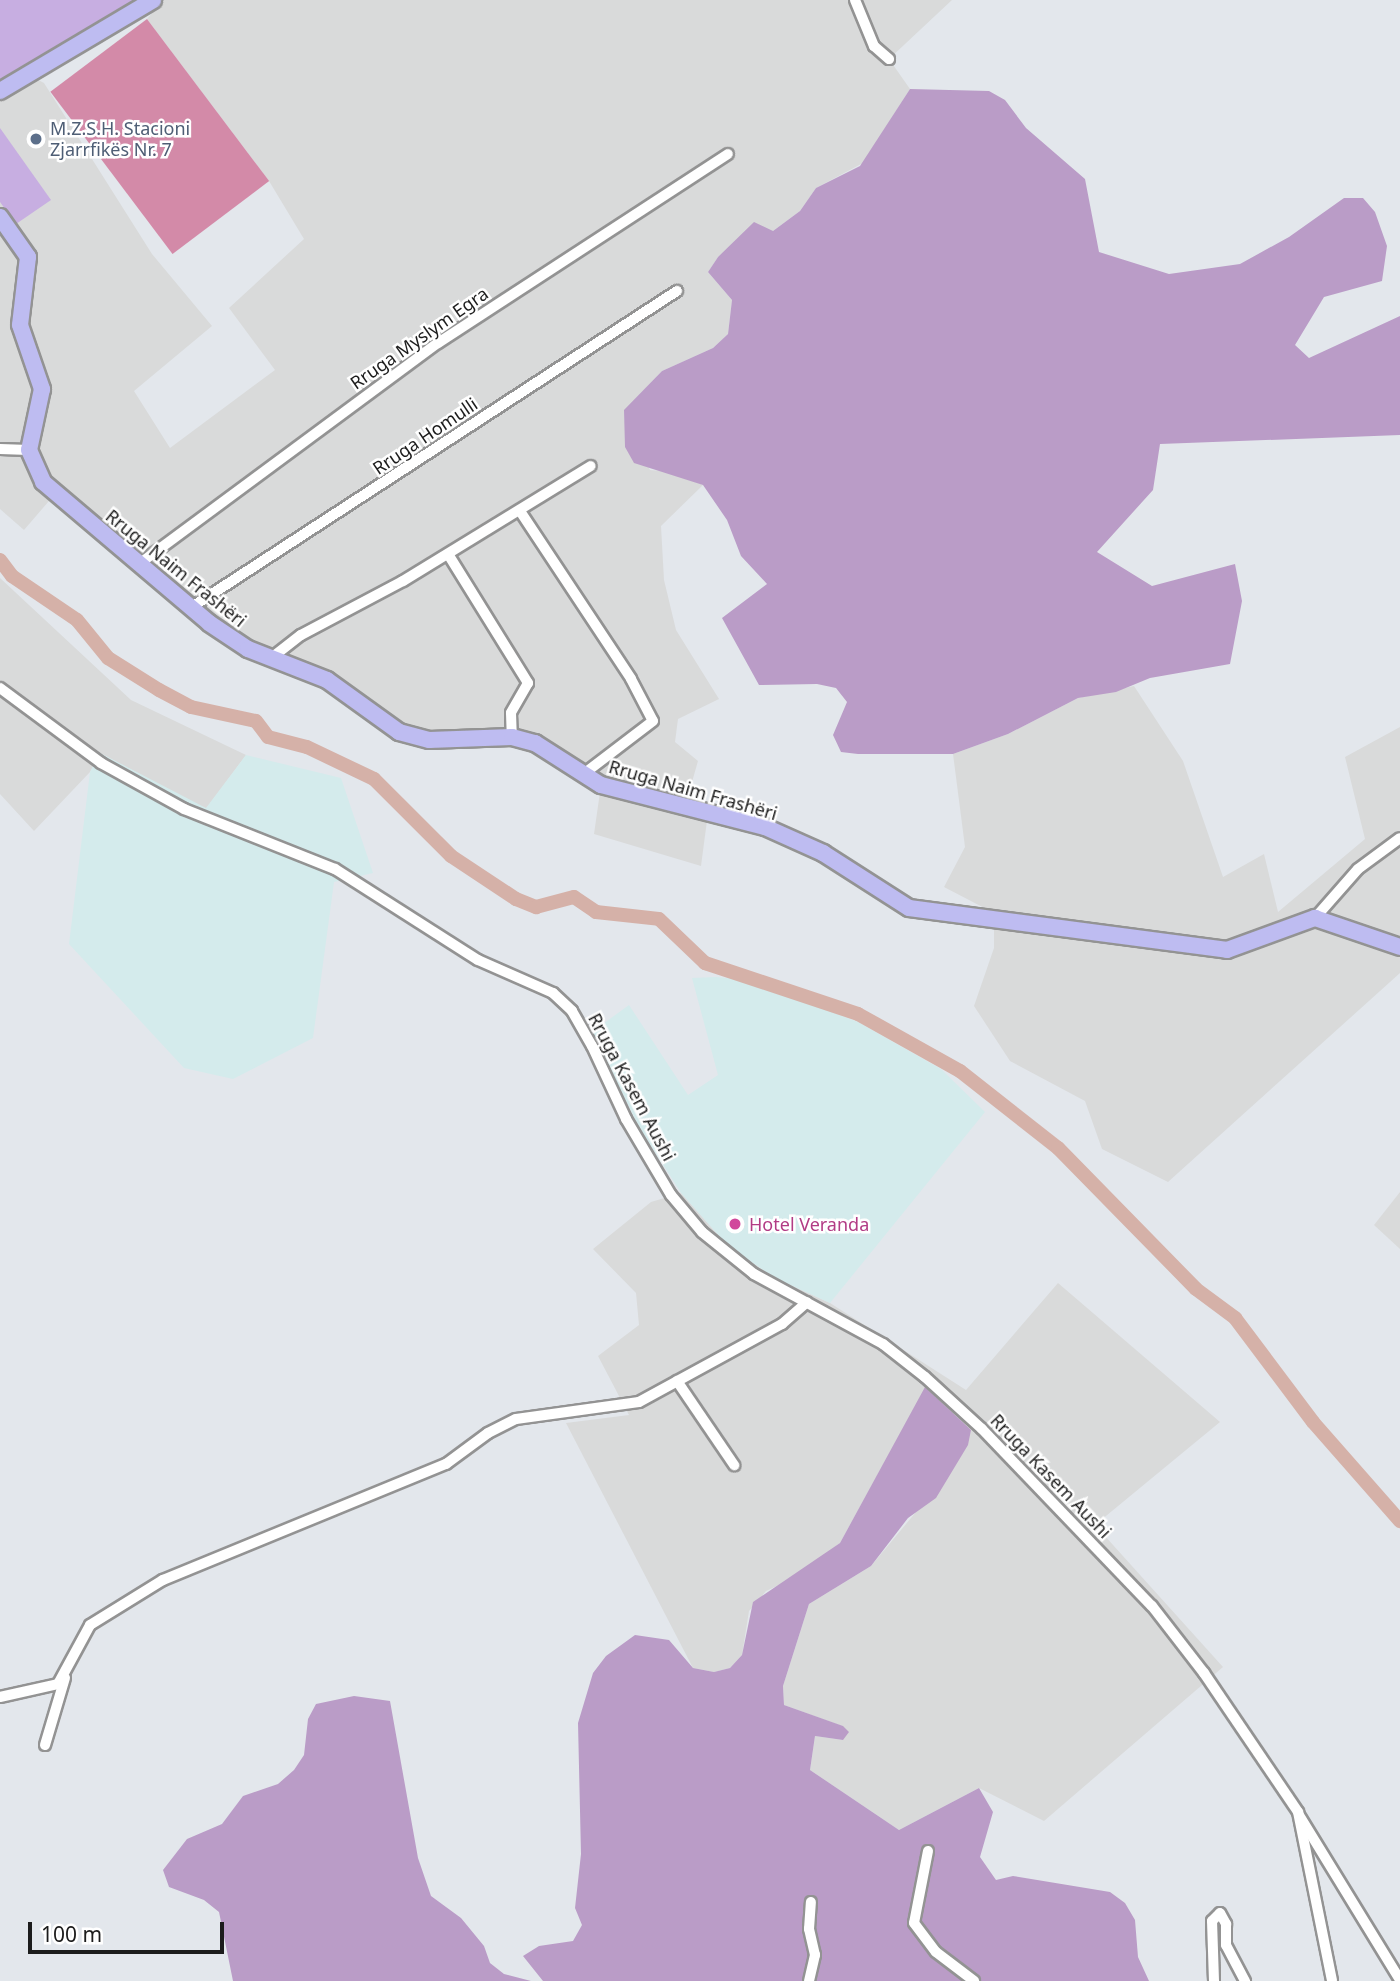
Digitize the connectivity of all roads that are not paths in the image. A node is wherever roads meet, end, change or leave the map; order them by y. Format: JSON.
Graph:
{"nodes":[{"id":1,"x":153,"y":0,"type":"edge"},
{"id":2,"x":855,"y":0,"type":"edge"},
{"id":3,"x":889,"y":59,"type":"dead end"},
{"id":4,"x":0,"y":91,"type":"edge"},
{"id":5,"x":728,"y":154,"type":"dead end"},
{"id":6,"x":0,"y":218,"type":"edge"},
{"id":7,"x":677,"y":291,"type":"dead end"},
{"id":8,"x":0,"y":449,"type":"edge"},
{"id":9,"x":29,"y":450,"type":"junction"},
{"id":10,"x":591,"y":466,"type":"dead end"},
{"id":11,"x":520,"y":511,"type":"junction"},
{"id":12,"x":448,"y":554,"type":"junction"},
{"id":13,"x":139,"y":564,"type":"junction"},
{"id":14,"x":192,"y":607,"type":"junction"},
{"id":15,"x":270,"y":659,"type":"junction"},
{"id":16,"x":0,"y":688,"type":"edge"},
{"id":17,"x":512,"y":737,"type":"junction"},
{"id":18,"x":582,"y":775,"type":"junction"},
{"id":19,"x":1400,"y":838,"type":"edge"},
{"id":20,"x":1315,"y":918,"type":"junction"},
{"id":21,"x":1400,"y":947,"type":"edge"},
{"id":22,"x":807,"y":1302,"type":"junction"},
{"id":23,"x":677,"y":1381,"type":"junction"},
{"id":24,"x":734,"y":1465,"type":"dead end"},
{"id":25,"x":66,"y":1675,"type":"junction"},
{"id":26,"x":0,"y":1697,"type":"edge"},
{"id":27,"x":45,"y":1745,"type":"dead end"},
{"id":28,"x":1298,"y":1812,"type":"junction"},
{"id":29,"x":928,"y":1852,"type":"dead end"},
{"id":30,"x":811,"y":1902,"type":"dead end"},
{"id":31,"x":1400,"y":1980,"type":"edge"},
{"id":32,"x":809,"y":1981,"type":"edge"},
{"id":33,"x":974,"y":1981,"type":"edge"},
{"id":34,"x":1214,"y":1981,"type":"edge"},
{"id":35,"x":1245,"y":1981,"type":"edge"},
{"id":36,"x":1332,"y":1981,"type":"edge"}],
"edges":[{"from":1,"to":4,"type":"street"},
{"from":2,"to":3,"type":"street"},
{"from":5,"to":13,"type":"street","name":"Rruga Myslym Egra"},
{"from":6,"to":9,"type":"street"},
{"from":7,"to":14,"type":"street","name":"Rruga Homulli"},
{"from":8,"to":9,"type":"street"},
{"from":9,"to":13,"type":"street","name":"Rruga Naim Frashëri"},
{"from":10,"to":11,"type":"street"},
{"from":11,"to":12,"type":"street"},
{"from":11,"to":18,"type":"street"},
{"from":12,"to":15,"type":"street"},
{"from":12,"to":17,"type":"street"},
{"from":13,"to":14,"type":"street","name":"Rruga Naim Frashëri"},
{"from":14,"to":15,"type":"street","name":"Rruga Naim Frashëri"},
{"from":15,"to":17,"type":"street","name":"Rruga Naim Frashëri"},
{"from":16,"to":22,"type":"street","name":"Rruga Kasem Aushi"},
{"from":17,"to":18,"type":"street","name":"Rruga Naim Frashëri"},
{"from":18,"to":20,"type":"street","name":"Rruga Naim Frashëri"},
{"from":19,"to":20,"type":"street","name":"Rruga Naim Frashëri"},
{"from":20,"to":21,"type":"street"},
{"from":22,"to":23,"type":"street"},
{"from":22,"to":28,"type":"street","name":"Rruga Kasem Aushi"},
{"from":23,"to":24,"type":"street"},
{"from":23,"to":25,"type":"street"},
{"from":25,"to":26,"type":"street"},
{"from":25,"to":27,"type":"street"},
{"from":28,"to":31,"type":"street"},
{"from":28,"to":36,"type":"street","name":"Rruga Kasem Aushi"},
{"from":29,"to":33,"type":"street"},
{"from":30,"to":32,"type":"street"},
{"from":34,"to":35,"type":"street"}]}
